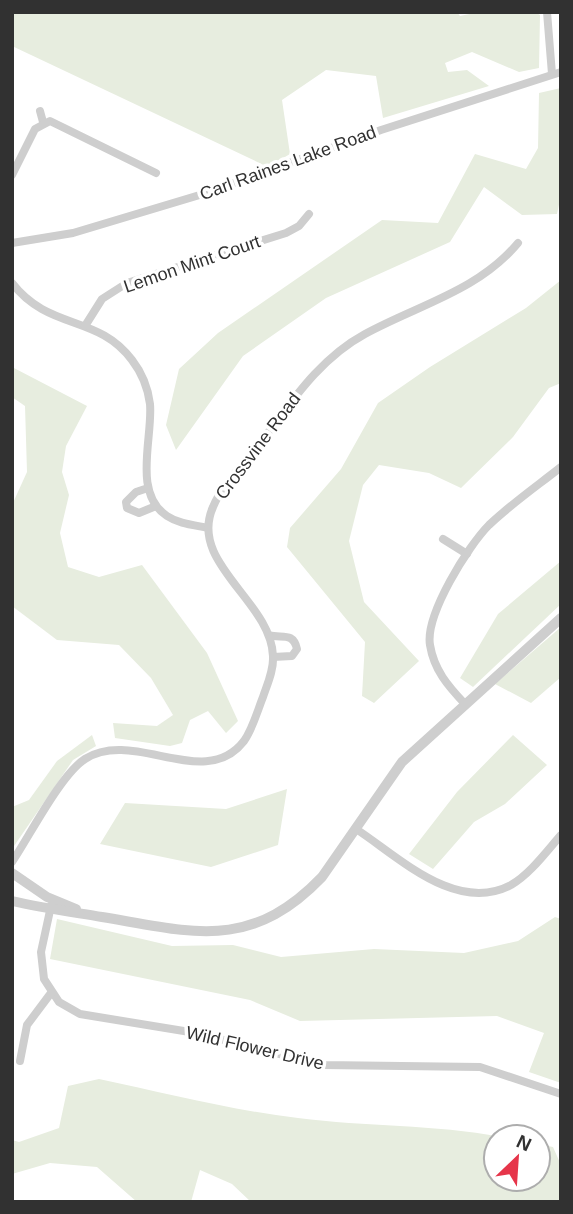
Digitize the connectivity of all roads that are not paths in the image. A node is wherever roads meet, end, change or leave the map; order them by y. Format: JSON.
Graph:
{"nodes":[{"id":1,"x":547,"y":12,"type":"edge"},
{"id":2,"x":557,"y":73,"type":"edge"},
{"id":3,"x":40,"y":111,"type":"dead end"},
{"id":4,"x":43,"y":122,"type":"junction"},
{"id":5,"x":156,"y":173,"type":"dead end"},
{"id":6,"x":12,"y":175,"type":"edge"},
{"id":7,"x":309,"y":214,"type":"dead end"},
{"id":8,"x":12,"y":243,"type":"edge"},
{"id":9,"x":518,"y":243,"type":"dead end"},
{"id":10,"x":12,"y":283,"type":"edge"},
{"id":11,"x":85,"y":326,"type":"junction"},
{"id":12,"x":561,"y":467,"type":"edge"},
{"id":13,"x":148,"y":488,"type":"junction"},
{"id":14,"x":156,"y":506,"type":"junction"},
{"id":15,"x":208,"y":528,"type":"junction"},
{"id":16,"x":443,"y":539,"type":"dead end"},
{"id":17,"x":467,"y":554,"type":"junction"},
{"id":18,"x":561,"y":618,"type":"edge"},
{"id":19,"x":269,"y":635,"type":"junction"},
{"id":20,"x":273,"y":657,"type":"junction"},
{"id":21,"x":466,"y":704,"type":"junction"},
{"id":22,"x":356,"y":829,"type":"junction"},
{"id":23,"x":561,"y":835,"type":"edge"},
{"id":24,"x":12,"y":862,"type":"edge"},
{"id":25,"x":12,"y":873,"type":"edge"},
{"id":26,"x":12,"y":901,"type":"edge"},
{"id":27,"x":51,"y":904,"type":"junction"},
{"id":28,"x":51,"y":993,"type":"junction"},
{"id":29,"x":20,"y":1061,"type":"dead end"},
{"id":30,"x":561,"y":1094,"type":"edge"}],
"edges":[{"from":1,"to":2,"type":"street"},
{"from":2,"to":8,"type":"street","name":"Carl Raines Lake Road"},
{"from":3,"to":4,"type":"street"},
{"from":4,"to":5,"type":"street"},
{"from":4,"to":6,"type":"street"},
{"from":7,"to":11,"type":"street","name":"Lemon Mint Court"},
{"from":9,"to":15,"type":"street","name":"Crossvine Road"},
{"from":10,"to":11,"type":"street"},
{"from":11,"to":13,"type":"street"},
{"from":12,"to":17,"type":"street"},
{"from":13,"to":14,"type":"street"},
{"from":13,"to":14,"type":"street"},
{"from":14,"to":15,"type":"street"},
{"from":15,"to":19,"type":"street"},
{"from":16,"to":17,"type":"street"},
{"from":17,"to":21,"type":"street"},
{"from":18,"to":21,"type":"street"},
{"from":19,"to":20,"type":"street"},
{"from":19,"to":20,"type":"street"},
{"from":20,"to":24,"type":"street"},
{"from":21,"to":22,"type":"street"},
{"from":22,"to":23,"type":"street"},
{"from":22,"to":27,"type":"street"},
{"from":25,"to":27,"type":"street"},
{"from":26,"to":27,"type":"street"},
{"from":27,"to":28,"type":"street"},
{"from":28,"to":29,"type":"street"},
{"from":28,"to":30,"type":"street","name":"Wild Flower Drive"}]}
